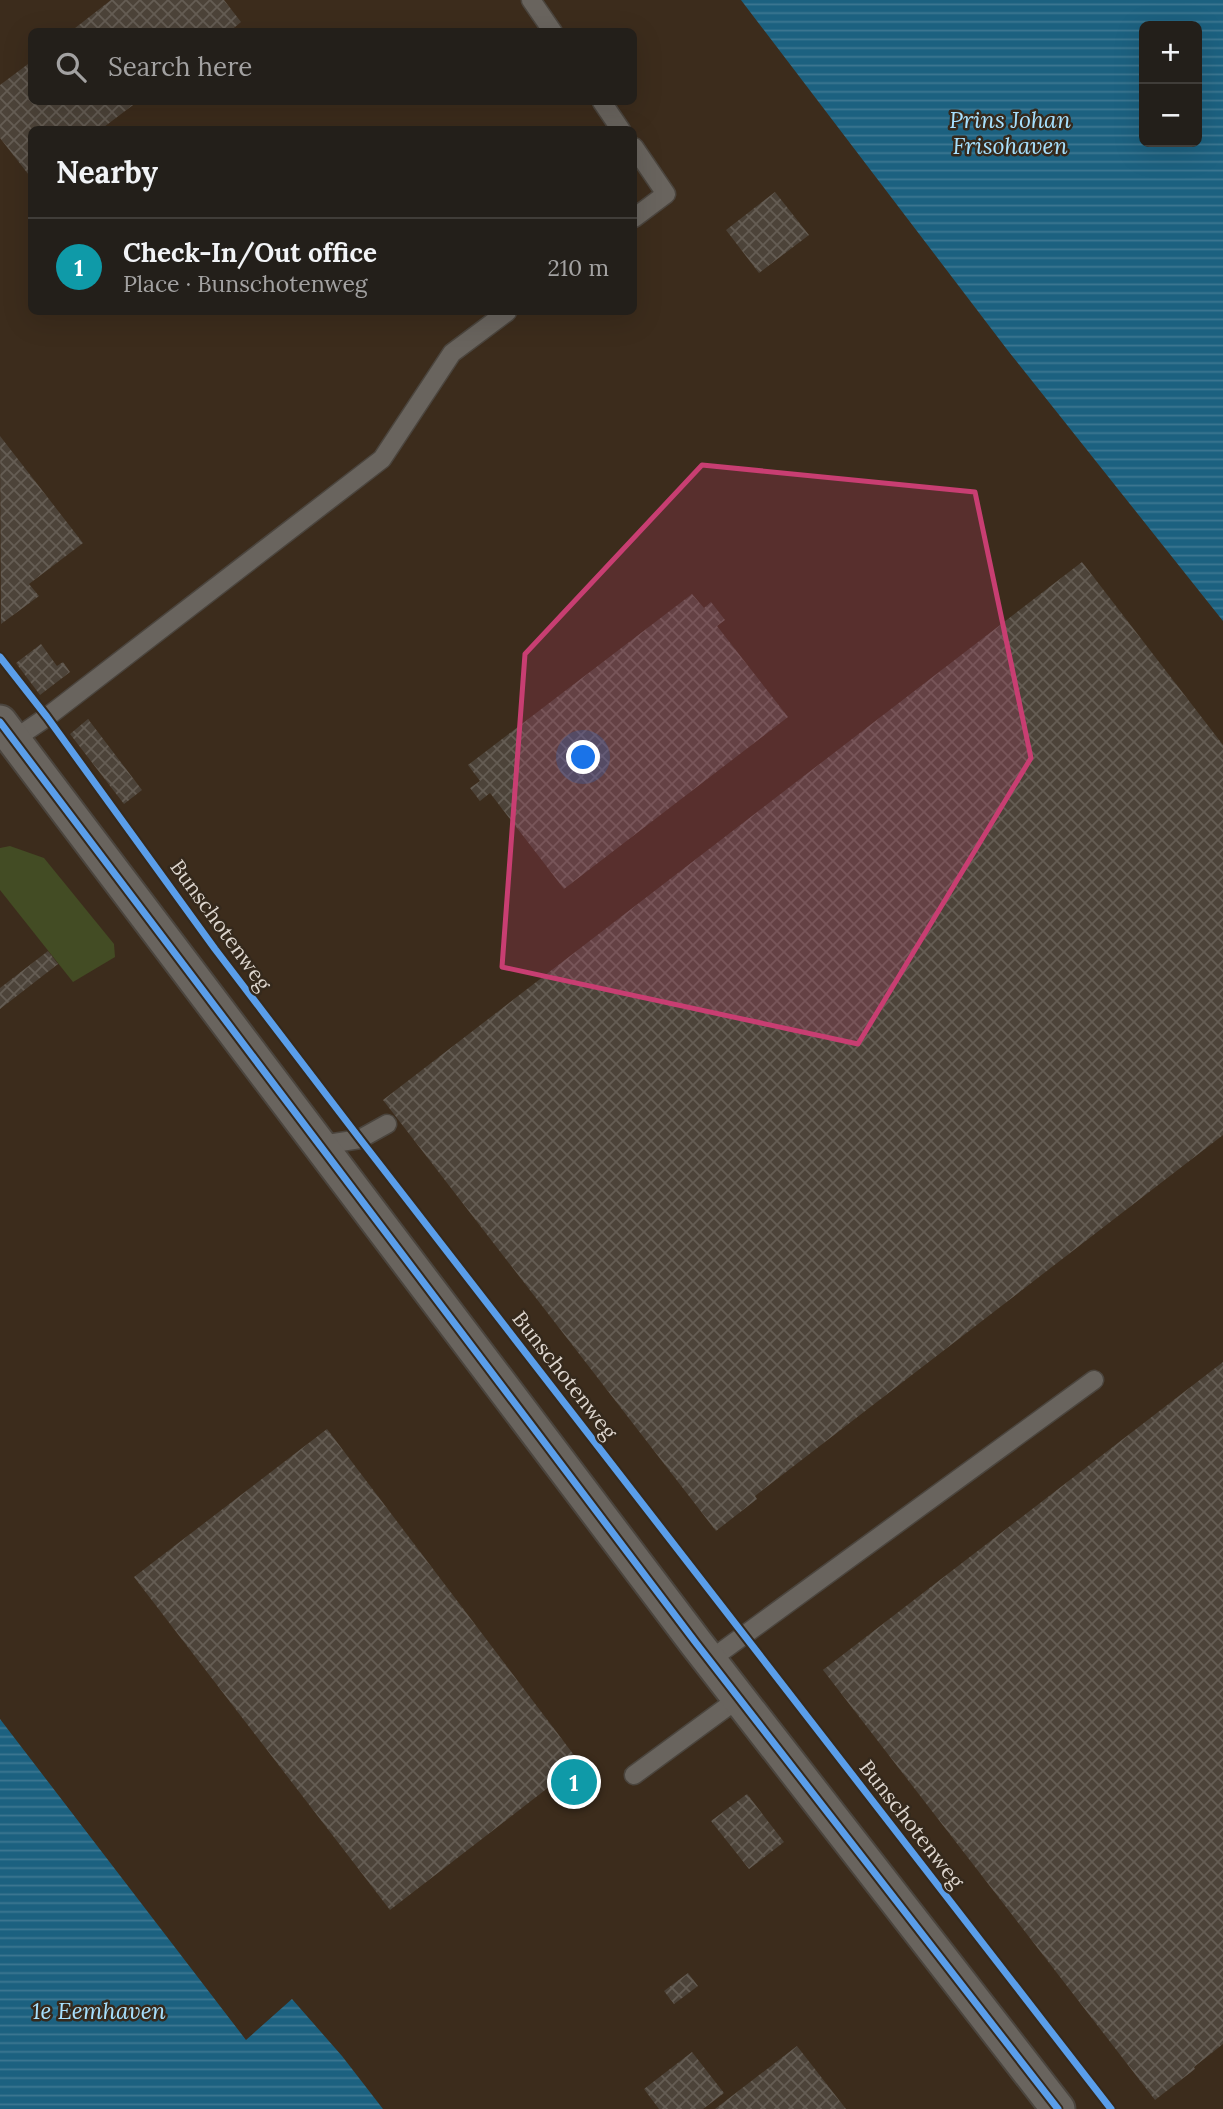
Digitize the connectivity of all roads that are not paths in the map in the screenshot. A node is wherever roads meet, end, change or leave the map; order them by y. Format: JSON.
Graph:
{"nodes":[{"id":1,"x":531,"y":0,"type":"edge"},
{"id":2,"x":550,"y":28,"type":"edge"},
{"id":3,"x":604,"y":105,"type":"edge"},
{"id":4,"x":618,"y":126,"type":"edge"},
{"id":5,"x":637,"y":151,"type":"edge"},
{"id":6,"x":637,"y":216,"type":"edge"},
{"id":7,"x":503,"y":315,"type":"edge"},
{"id":8,"x":7,"y":731,"type":"edge"},
{"id":9,"x":387,"y":1124,"type":"dead end"},
{"id":10,"x":321,"y":1145,"type":"junction"},
{"id":11,"x":1094,"y":1380,"type":"dead end"},
{"id":12,"x":710,"y":1660,"type":"junction"},
{"id":13,"x":739,"y":1698,"type":"junction"},
{"id":14,"x":634,"y":1775,"type":"dead end"},
{"id":15,"x":1058,"y":2109,"type":"edge"}],
"edges":[{"from":1,"to":2,"type":"lane"},
{"from":3,"to":4,"type":"lane"},
{"from":5,"to":6,"type":"lane"},
{"from":7,"to":8,"type":"lane"},
{"from":8,"to":10,"type":"street"},
{"from":9,"to":10,"type":"lane"},
{"from":10,"to":12,"type":"street"},
{"from":11,"to":12,"type":"lane"},
{"from":12,"to":13,"type":"street"},
{"from":13,"to":14,"type":"lane"},
{"from":13,"to":15,"type":"street"}]}
